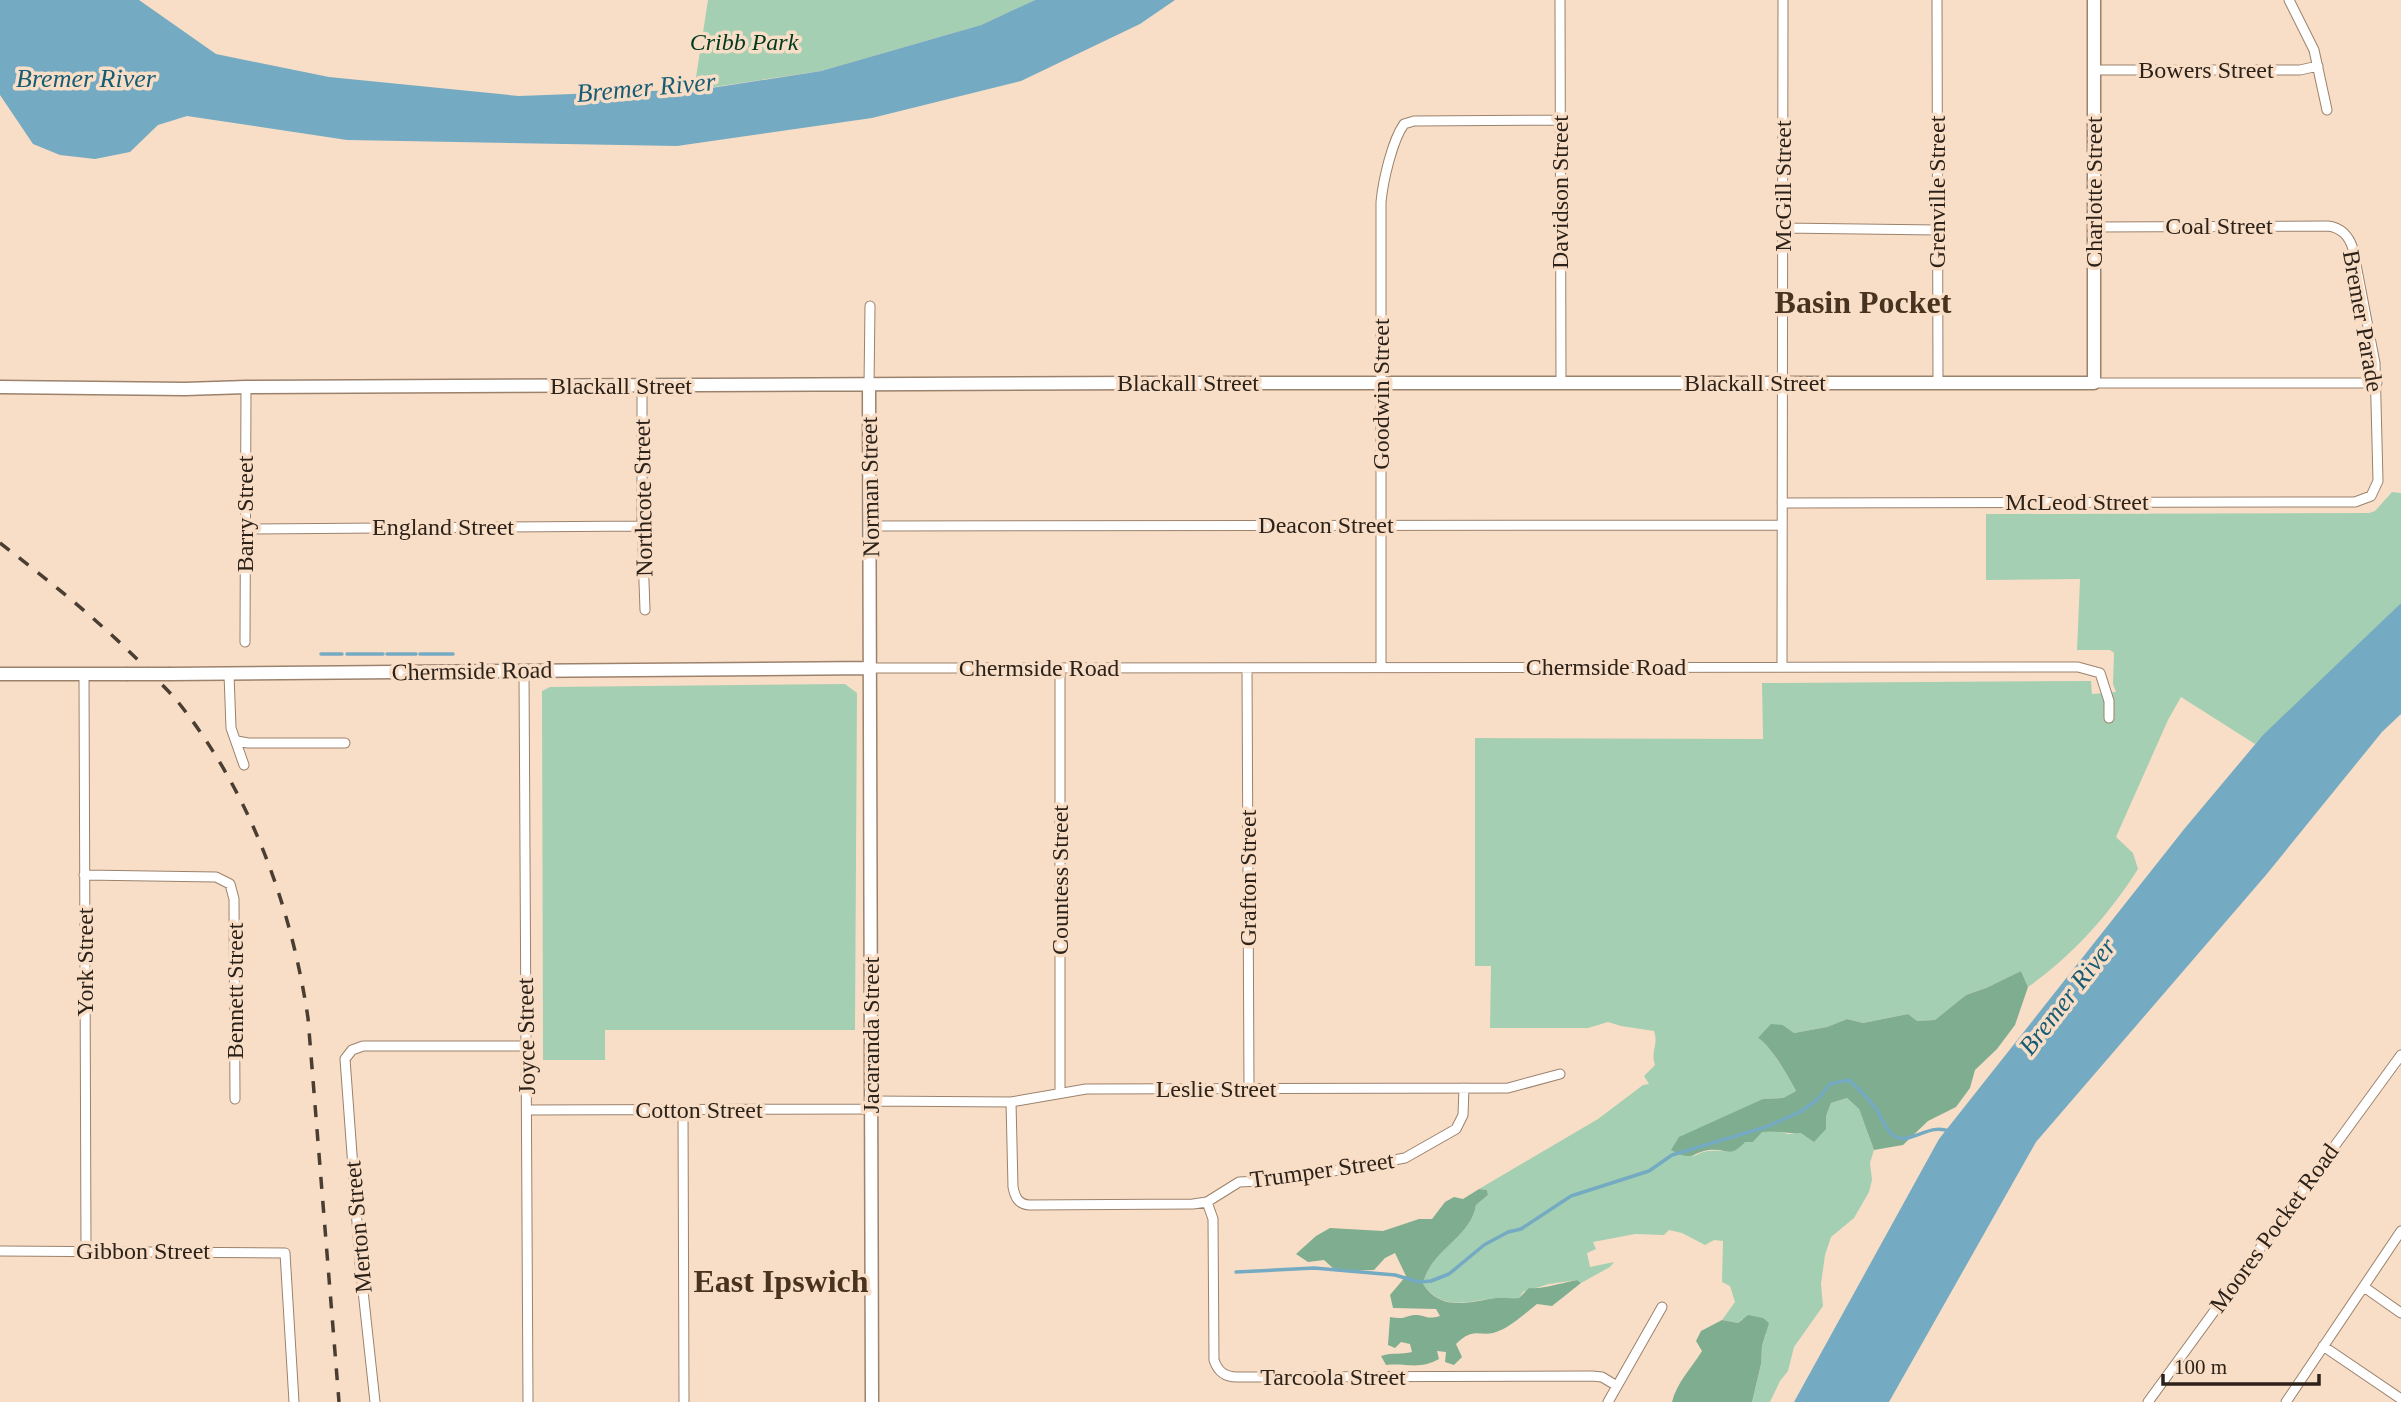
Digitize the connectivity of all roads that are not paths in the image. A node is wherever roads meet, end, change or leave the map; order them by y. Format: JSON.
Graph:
{"nodes":[{"id":1,"x":1560,"y":0,"type":"edge"},
{"id":2,"x":1783,"y":0,"type":"edge"},
{"id":3,"x":1937,"y":0,"type":"edge"},
{"id":4,"x":2094,"y":0,"type":"edge"},
{"id":5,"x":2289,"y":0,"type":"edge"},
{"id":6,"x":2318,"y":66,"type":"junction"},
{"id":7,"x":2094,"y":70,"type":"junction"},
{"id":8,"x":2328,"y":110,"type":"dead end"},
{"id":9,"x":1560,"y":120,"type":"junction"},
{"id":10,"x":2094,"y":226,"type":"junction"},
{"id":11,"x":1783,"y":228,"type":"junction"},
{"id":12,"x":1937,"y":230,"type":"junction"},
{"id":13,"x":2342,"y":231,"type":"joint"},
{"id":14,"x":870,"y":306,"type":"dead end"},
{"id":15,"x":1561,"y":383,"type":"junction"},
{"id":16,"x":1781,"y":383,"type":"junction"},
{"id":17,"x":2094,"y":383,"type":"junction"},
{"id":18,"x":2377,"y":383,"type":"junction"},
{"id":19,"x":1381,"y":384,"type":"junction"},
{"id":20,"x":1938,"y":384,"type":"junction"},
{"id":21,"x":869,"y":385,"type":"junction"},
{"id":22,"x":642,"y":386,"type":"junction"},
{"id":23,"x":0,"y":387,"type":"edge"},
{"id":24,"x":246,"y":387,"type":"junction"},
{"id":25,"x":2371,"y":496,"type":"joint"},
{"id":26,"x":1782,"y":503,"type":"junction"},
{"id":27,"x":1380,"y":525,"type":"junction"},
{"id":28,"x":1782,"y":525,"type":"junction"},
{"id":29,"x":642,"y":526,"type":"junction"},
{"id":30,"x":871,"y":526,"type":"junction"},
{"id":31,"x":245,"y":529,"type":"junction"},
{"id":32,"x":645,"y":610,"type":"dead end"},
{"id":33,"x":245,"y":642,"type":"dead end"},
{"id":34,"x":1381,"y":667,"type":"junction"},
{"id":35,"x":1782,"y":667,"type":"junction"},
{"id":36,"x":871,"y":668,"type":"junction"},
{"id":37,"x":1060,"y":668,"type":"junction"},
{"id":38,"x":1247,"y":668,"type":"junction"},
{"id":39,"x":524,"y":670,"type":"junction"},
{"id":40,"x":0,"y":674,"type":"edge"},
{"id":41,"x":229,"y":674,"type":"junction"},
{"id":42,"x":84,"y":675,"type":"junction"},
{"id":43,"x":2109,"y":718,"type":"dead end"},
{"id":44,"x":237,"y":741,"type":"junction"},
{"id":45,"x":345,"y":743,"type":"dead end"},
{"id":46,"x":244,"y":765,"type":"dead end"},
{"id":47,"x":84,"y":875,"type":"junction"},
{"id":48,"x":526,"y":1046,"type":"junction"},
{"id":49,"x":2400,"y":1060,"type":"edge"},
{"id":50,"x":1560,"y":1074,"type":"dead end"},
{"id":51,"x":1249,"y":1088,"type":"junction"},
{"id":52,"x":1464,"y":1088,"type":"junction"},
{"id":53,"x":1060,"y":1092,"type":"junction"},
{"id":54,"x":235,"y":1099,"type":"dead end"},
{"id":55,"x":1012,"y":1102,"type":"junction"},
{"id":56,"x":872,"y":1105,"type":"junction"},
{"id":57,"x":527,"y":1110,"type":"junction"},
{"id":58,"x":683,"y":1110,"type":"junction"},
{"id":59,"x":1207,"y":1202,"type":"junction"},
{"id":60,"x":2401,"y":1231,"type":"edge"},
{"id":61,"x":86,"y":1250,"type":"junction"},
{"id":62,"x":0,"y":1251,"type":"edge"},
{"id":63,"x":2364,"y":1287,"type":"junction"},
{"id":64,"x":1662,"y":1307,"type":"dead end"},
{"id":65,"x":2401,"y":1313,"type":"edge"},
{"id":66,"x":2323,"y":1346,"type":"junction"},
{"id":67,"x":1617,"y":1386,"type":"junction"},
{"id":68,"x":2401,"y":1399,"type":"edge"},
{"id":69,"x":293,"y":1402,"type":"edge"},
{"id":70,"x":375,"y":1402,"type":"edge"},
{"id":71,"x":528,"y":1402,"type":"edge"},
{"id":72,"x":684,"y":1402,"type":"edge"},
{"id":73,"x":872,"y":1402,"type":"edge"},
{"id":74,"x":1608,"y":1402,"type":"edge"},
{"id":75,"x":2148,"y":1402,"type":"edge"},
{"id":76,"x":2286,"y":1402,"type":"edge"}],
"edges":[{"from":1,"to":9,"type":"street","name":"Davidson Street"},
{"from":2,"to":11,"type":"street","name":"McGill Street"},
{"from":3,"to":12,"type":"street","name":"Grenville Street"},
{"from":4,"to":7,"type":"street","name":"Charlotte Street"},
{"from":5,"to":6,"type":"street"},
{"from":6,"to":7,"type":"street","name":"Bowers Street"},
{"from":6,"to":8,"type":"street"},
{"from":7,"to":10,"type":"street","name":"Charlotte Street"},
{"from":9,"to":15,"type":"street","name":"Davidson Street"},
{"from":9,"to":19,"type":"street","name":"Goodwin Street"},
{"from":10,"to":13,"type":"street","name":"Coal Street"},
{"from":10,"to":17,"type":"street","name":"Charlotte Street"},
{"from":11,"to":12,"type":"street"},
{"from":11,"to":16,"type":"street","name":"McGill Street"},
{"from":12,"to":20,"type":"street","name":"Grenville Street"},
{"from":13,"to":18,"type":"street","name":"Bremer Parade"},
{"from":14,"to":21,"type":"street","name":"Norman Street"},
{"from":15,"to":16,"type":"street","name":"Blackall Street"},
{"from":15,"to":19,"type":"street","name":"Blackall Street"},
{"from":16,"to":20,"type":"street","name":"Blackall Street"},
{"from":16,"to":26,"type":"street","name":"McGill Street"},
{"from":17,"to":18,"type":"street","name":"Blackall Street"},
{"from":17,"to":20,"type":"street","name":"Blackall Street"},
{"from":18,"to":25,"type":"street","name":"Bremer Parade"},
{"from":19,"to":21,"type":"street","name":"Blackall Street"},
{"from":19,"to":27,"type":"street","name":"Goodwin Street"},
{"from":21,"to":22,"type":"street","name":"Blackall Street"},
{"from":21,"to":30,"type":"street","name":"Norman Street"},
{"from":22,"to":24,"type":"street","name":"Blackall Street"},
{"from":22,"to":29,"type":"street","name":"Northcote Street"},
{"from":23,"to":24,"type":"street","name":"Blackall Street"},
{"from":24,"to":31,"type":"street","name":"Barry Street"},
{"from":25,"to":26,"type":"street","name":"McLeod Street"},
{"from":26,"to":28,"type":"street","name":"McGill Street"},
{"from":27,"to":28,"type":"street","name":"Deacon Street"},
{"from":27,"to":30,"type":"street","name":"Deacon Street"},
{"from":27,"to":34,"type":"street","name":"Goodwin Street"},
{"from":28,"to":35,"type":"street","name":"McGill Street"},
{"from":29,"to":31,"type":"street","name":"England Street"},
{"from":29,"to":32,"type":"street","name":"Northcote Street"},
{"from":30,"to":36,"type":"street","name":"Norman Street"},
{"from":31,"to":33,"type":"street","name":"Barry Street"},
{"from":34,"to":35,"type":"street","name":"Chermside Road"},
{"from":34,"to":38,"type":"street","name":"Chermside Road"},
{"from":35,"to":43,"type":"street","name":"Chermside Road"},
{"from":36,"to":37,"type":"street","name":"Chermside Road"},
{"from":36,"to":39,"type":"street","name":"Chermside Road"},
{"from":36,"to":56,"type":"street","name":"Jacaranda Street"},
{"from":37,"to":38,"type":"street","name":"Chermside Road"},
{"from":37,"to":53,"type":"street","name":"Countess Street"},
{"from":38,"to":51,"type":"street","name":"Grafton Street"},
{"from":39,"to":41,"type":"street","name":"Chermside Road"},
{"from":39,"to":48,"type":"street","name":"Joyce Street"},
{"from":40,"to":42,"type":"street","name":"Chermside Road"},
{"from":41,"to":42,"type":"street","name":"Chermside Road","bridge":true},
{"from":41,"to":44,"type":"street"},
{"from":42,"to":47,"type":"street","name":"York Street"},
{"from":44,"to":45,"type":"street"},
{"from":44,"to":46,"type":"street"},
{"from":47,"to":54,"type":"street","name":"Bennett Street"},
{"from":47,"to":61,"type":"street","name":"York Street"},
{"from":48,"to":57,"type":"street","name":"Joyce Street"},
{"from":48,"to":70,"type":"street","name":"Merton Street"},
{"from":49,"to":75,"type":"street","name":"Moores Pocket Road"},
{"from":50,"to":52,"type":"street","name":"Leslie Street"},
{"from":51,"to":52,"type":"street","name":"Leslie Street"},
{"from":51,"to":53,"type":"street","name":"Leslie Street"},
{"from":52,"to":59,"type":"street","name":"Trumper Street"},
{"from":53,"to":55,"type":"street","name":"Leslie Street"},
{"from":55,"to":56,"type":"street","name":"Leslie Street"},
{"from":55,"to":59,"type":"street","name":"Trumper Street"},
{"from":56,"to":58,"type":"street","name":"Cotton Street"},
{"from":56,"to":73,"type":"street","name":"Jacaranda Street"},
{"from":57,"to":58,"type":"street","name":"Cotton Street"},
{"from":57,"to":71,"type":"street","name":"Joyce Street"},
{"from":58,"to":72,"type":"street"},
{"from":59,"to":67,"type":"street","name":"Tarcoola Street"},
{"from":60,"to":63,"type":"street"},
{"from":61,"to":62,"type":"street","name":"Gibbon Street"},
{"from":61,"to":69,"type":"street","name":"Gibbon Street"},
{"from":63,"to":65,"type":"street"},
{"from":63,"to":66,"type":"street"},
{"from":64,"to":67,"type":"street"},
{"from":66,"to":68,"type":"street"},
{"from":66,"to":76,"type":"street"},
{"from":67,"to":74,"type":"street"}]}
